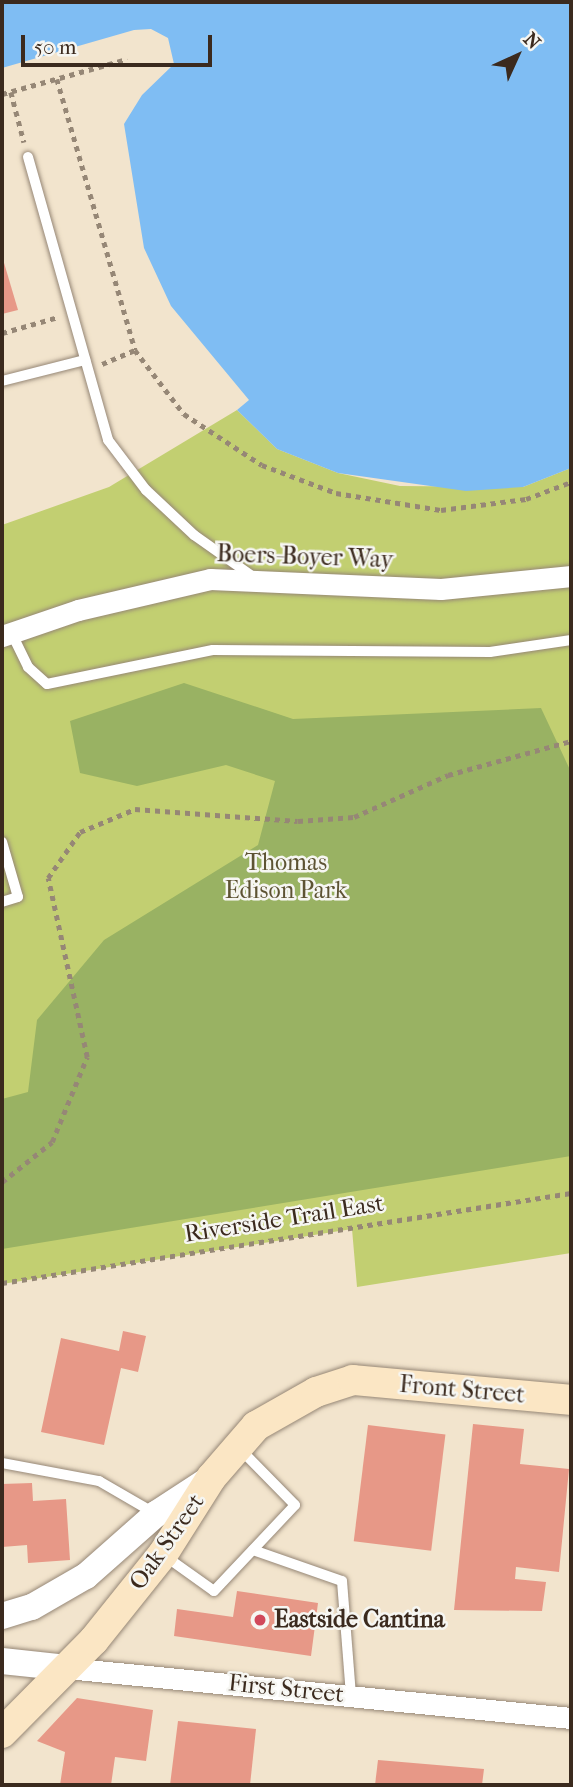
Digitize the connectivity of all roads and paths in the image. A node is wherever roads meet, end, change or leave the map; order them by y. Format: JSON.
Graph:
{"nodes":[{"id":1,"x":127,"y":59,"type":"dead end"},
{"id":2,"x":57,"y":79,"type":"junction"},
{"id":3,"x":11,"y":92,"type":"junction"},
{"id":4,"x":2,"y":94,"type":"edge"},
{"id":5,"x":28,"y":157,"type":"joint"},
{"id":6,"x":72,"y":313,"type":"junction"},
{"id":7,"x":2,"y":333,"type":"edge"},
{"id":8,"x":135,"y":350,"type":"junction"},
{"id":9,"x":87,"y":365,"type":"junction"},
{"id":10,"x":2,"y":381,"type":"edge"},
{"id":11,"x":571,"y":482,"type":"edge"},
{"id":12,"x":571,"y":576,"type":"edge"},
{"id":13,"x":256,"y":579,"type":"junction"},
{"id":14,"x":6,"y":634,"type":"edge"},
{"id":15,"x":571,"y":640,"type":"edge"},
{"id":16,"x":571,"y":741,"type":"edge"},
{"id":17,"x":2,"y":842,"type":"edge"},
{"id":18,"x":2,"y":902,"type":"edge"},
{"id":19,"x":2,"y":1182,"type":"edge"},
{"id":20,"x":571,"y":1192,"type":"edge"},
{"id":21,"x":2,"y":1283,"type":"edge"},
{"id":22,"x":353,"y":1380,"type":"joint"},
{"id":23,"x":571,"y":1400,"type":"edge"},
{"id":24,"x":238,"y":1447,"type":"junction"},
{"id":25,"x":2,"y":1463,"type":"edge"},
{"id":26,"x":211,"y":1478,"type":"junction"},
{"id":27,"x":156,"y":1514,"type":"junction"},
{"id":28,"x":253,"y":1549,"type":"junction"},
{"id":29,"x":163,"y":1554,"type":"junction"},
{"id":30,"x":2,"y":1616,"type":"edge"},
{"id":31,"x":2,"y":1661,"type":"edge"},
{"id":32,"x":67,"y":1668,"type":"junction"},
{"id":33,"x":351,"y":1696,"type":"junction"},
{"id":34,"x":571,"y":1718,"type":"edge"},
{"id":35,"x":2,"y":1733,"type":"edge"}],
"edges":[{"from":1,"to":2,"type":"path"},
{"from":2,"to":3,"type":"path"},
{"from":2,"to":8,"type":"path"},
{"from":3,"to":4,"type":"path"},
{"from":3,"to":5,"type":"path"},
{"from":5,"to":6,"type":"lane"},
{"from":6,"to":7,"type":"path"},
{"from":6,"to":9,"type":"lane"},
{"from":8,"to":9,"type":"path"},
{"from":8,"to":11,"type":"path"},
{"from":9,"to":10,"type":"lane"},
{"from":9,"to":13,"type":"lane"},
{"from":12,"to":13,"type":"street","name":"Boers-Boyer Way"},
{"from":13,"to":14,"type":"street","name":"Boers-Boyer Way"},
{"from":14,"to":15,"type":"lane"},
{"from":16,"to":19,"type":"path"},
{"from":17,"to":18,"type":"lane"},
{"from":20,"to":21,"type":"path","name":"Riverside Trail East"},
{"from":22,"to":23,"type":"main road","name":"Front Street"},
{"from":22,"to":24,"type":"main road","name":"Oak Street"},
{"from":24,"to":26,"type":"main road","name":"Oak Street"},
{"from":24,"to":28,"type":"lane"},
{"from":25,"to":27,"type":"lane"},
{"from":26,"to":27,"type":"street"},
{"from":26,"to":29,"type":"main road","name":"Oak Street"},
{"from":27,"to":30,"type":"street"},
{"from":28,"to":29,"type":"lane"},
{"from":28,"to":33,"type":"lane"},
{"from":29,"to":32,"type":"main road","name":"Oak Street"},
{"from":31,"to":32,"type":"street","name":"First Street"},
{"from":32,"to":33,"type":"street","name":"First Street"},
{"from":32,"to":35,"type":"main road","name":"Oak Street"},
{"from":33,"to":34,"type":"street","name":"First Street"}]}
